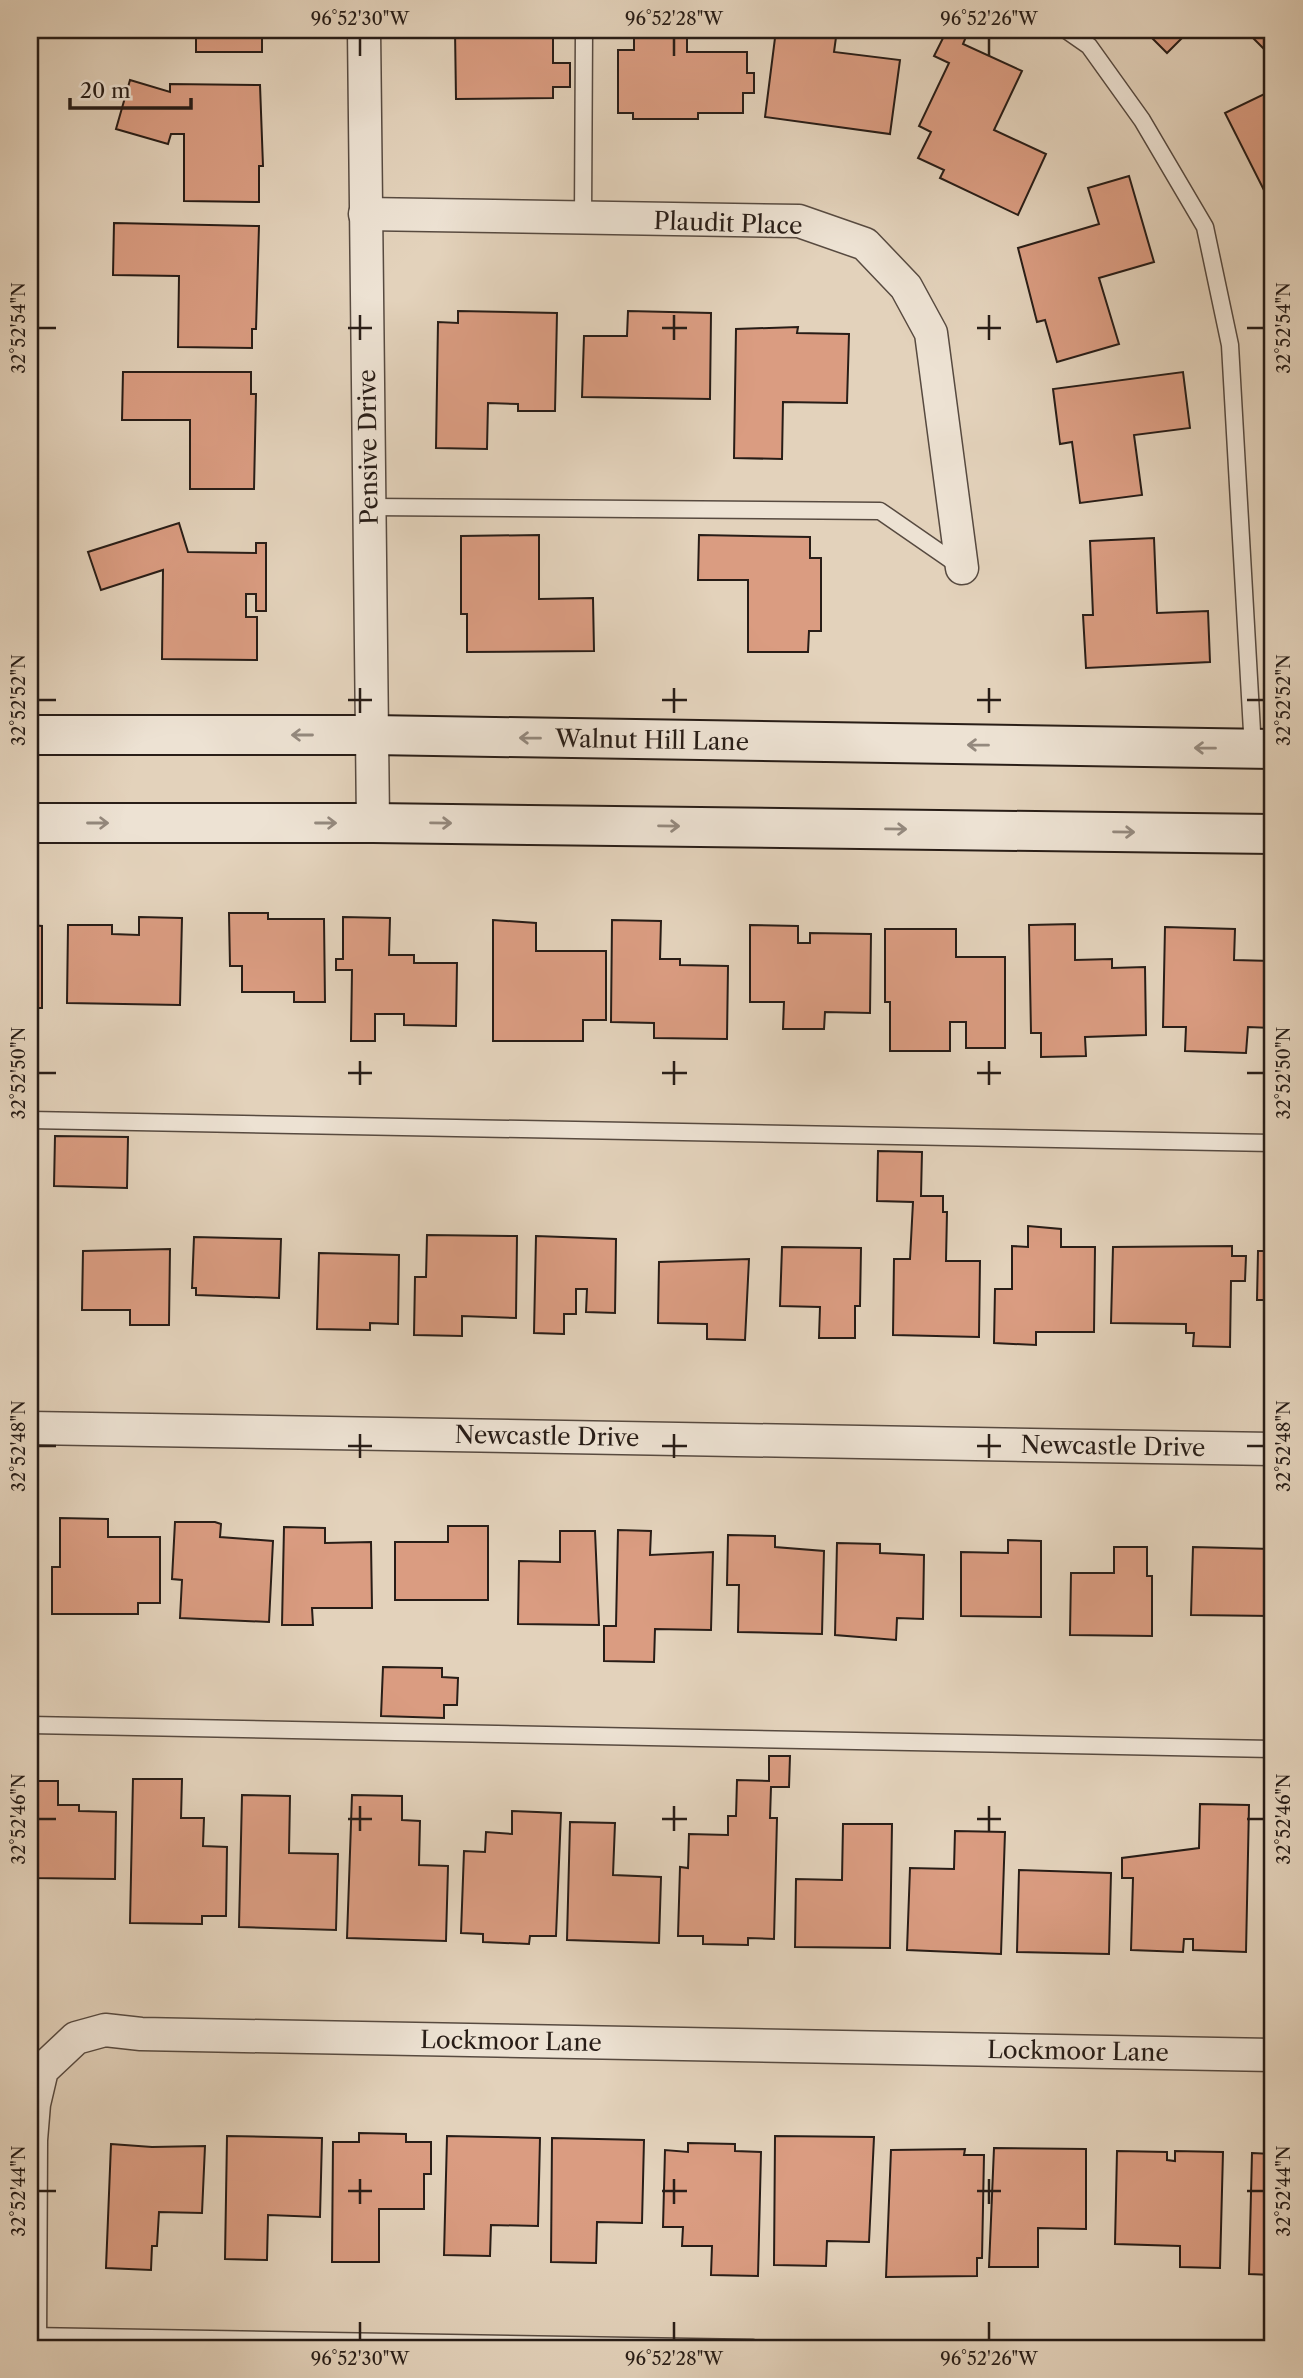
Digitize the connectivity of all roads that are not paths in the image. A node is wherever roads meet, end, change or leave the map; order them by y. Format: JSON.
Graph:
{"nodes":[{"id":1,"x":364,"y":30,"type":"edge"},
{"id":2,"x":584,"y":30,"type":"edge"},
{"id":3,"x":1066,"y":30,"type":"edge"},
{"id":4,"x":365,"y":214,"type":"junction"},
{"id":5,"x":583,"y":218,"type":"junction"},
{"id":6,"x":369,"y":507,"type":"junction"},
{"id":7,"x":962,"y":568,"type":"joint"},
{"id":8,"x":30,"y":735,"type":"edge"},
{"id":9,"x":372,"y":735,"type":"junction"},
{"id":10,"x":1263,"y":749,"type":"edge"},
{"id":11,"x":30,"y":823,"type":"edge"},
{"id":12,"x":373,"y":823,"type":"junction"},
{"id":13,"x":1273,"y":834,"type":"edge"},
{"id":14,"x":30,"y":1120,"type":"edge"},
{"id":15,"x":1273,"y":1143,"type":"edge"},
{"id":16,"x":30,"y":1427,"type":"edge"},
{"id":17,"x":1273,"y":1449,"type":"edge"},
{"id":18,"x":30,"y":1725,"type":"edge"},
{"id":19,"x":1273,"y":1749,"type":"edge"},
{"id":20,"x":1273,"y":2055,"type":"edge"},
{"id":21,"x":30,"y":2336,"type":"edge"},
{"id":22,"x":30,"y":2348,"type":"edge"},
{"id":23,"x":753,"y":2348,"type":"edge"}],
"edges":[{"from":1,"to":4,"type":"street","name":"Pensive Drive"},
{"from":2,"to":5,"type":"lane"},
{"from":3,"to":10,"type":"lane"},
{"from":4,"to":5,"type":"street","name":"Plaudit Place"},
{"from":4,"to":6,"type":"street","name":"Pensive Drive"},
{"from":5,"to":7,"type":"street","name":"Plaudit Place"},
{"from":6,"to":7,"type":"lane"},
{"from":6,"to":9,"type":"street","name":"Pensive Drive"},
{"from":9,"to":8,"type":"main road","name":"Walnut Hill Lane","one_way":true},
{"from":10,"to":9,"type":"main road","name":"Walnut Hill Lane","one_way":true},
{"from":9,"to":12,"type":"street","name":"Pensive Drive"},
{"from":11,"to":12,"type":"main road","one_way":true},
{"from":12,"to":13,"type":"main road","one_way":true},
{"from":14,"to":15,"type":"lane"},
{"from":16,"to":17,"type":"street","name":"Newcastle Drive"},
{"from":18,"to":19,"type":"lane"},
{"from":20,"to":21,"type":"street","name":"Lockmoor Lane"},
{"from":21,"to":22,"type":"street","name":"Lockmoor Lane"},
{"from":21,"to":23,"type":"lane"}]}
